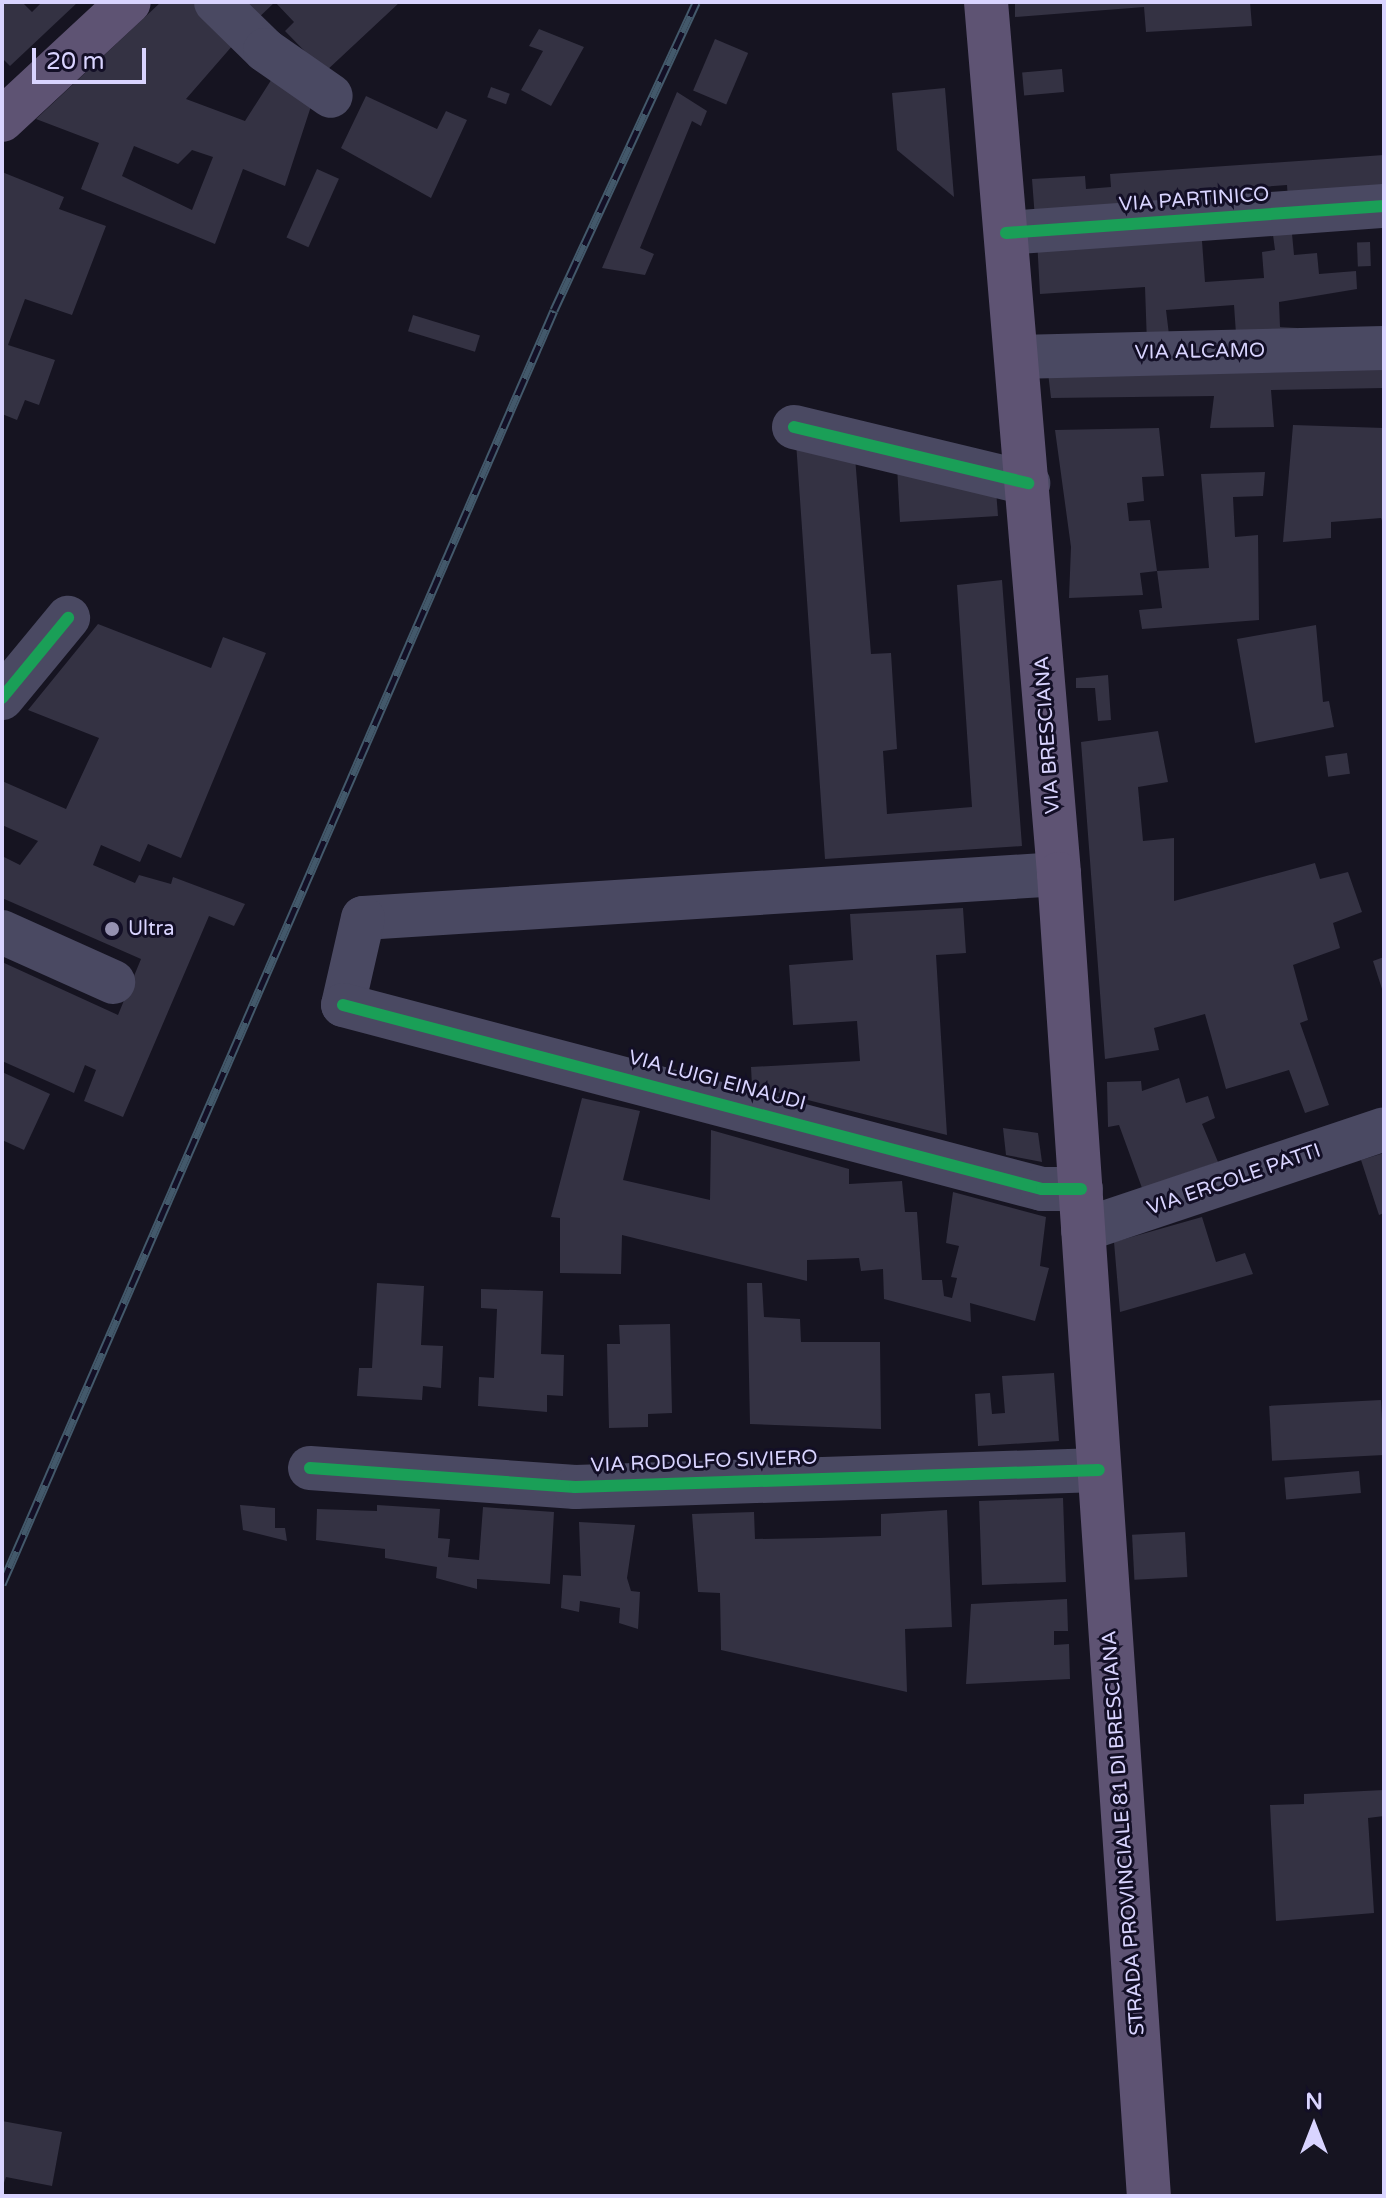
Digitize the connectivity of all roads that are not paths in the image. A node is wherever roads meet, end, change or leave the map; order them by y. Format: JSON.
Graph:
{"nodes":[{"id":1,"x":129,"y":2,"type":"edge"},
{"id":2,"x":216,"y":2,"type":"edge"},
{"id":3,"x":986,"y":2,"type":"edge"},
{"id":4,"x":331,"y":96,"type":"dead end"},
{"id":5,"x":2,"y":120,"type":"edge"},
{"id":6,"x":1384,"y":206,"type":"edge"},
{"id":7,"x":1006,"y":233,"type":"junction"},
{"id":8,"x":1384,"y":348,"type":"edge"},
{"id":9,"x":1017,"y":357,"type":"junction"},
{"id":10,"x":794,"y":427,"type":"dead end"},
{"id":11,"x":1028,"y":483,"type":"junction"},
{"id":12,"x":68,"y":618,"type":"dead end"},
{"id":13,"x":2,"y":698,"type":"edge"},
{"id":14,"x":1059,"y":874,"type":"junction"},
{"id":15,"x":2,"y":932,"type":"edge"},
{"id":16,"x":113,"y":982,"type":"dead end"},
{"id":17,"x":1384,"y":1129,"type":"edge"},
{"id":18,"x":1082,"y":1210,"type":"junction"},
{"id":19,"x":310,"y":1468,"type":"dead end"},
{"id":20,"x":1099,"y":1470,"type":"junction"},
{"id":21,"x":1149,"y":2196,"type":"edge"}],
"edges":[{"from":1,"to":5,"type":"main road"},
{"from":2,"to":4,"type":"street"},
{"from":3,"to":7,"type":"main road","name":"VIA BRESCIANA"},
{"from":6,"to":7,"type":"street","name":"VIA PARTINICO"},
{"from":7,"to":9,"type":"main road","name":"VIA BRESCIANA"},
{"from":8,"to":9,"type":"street","name":"VIA ALCAMO"},
{"from":9,"to":11,"type":"main road","name":"VIA BRESCIANA"},
{"from":10,"to":11,"type":"street"},
{"from":11,"to":14,"type":"main road","name":"VIA BRESCIANA"},
{"from":12,"to":13,"type":"street"},
{"from":14,"to":18,"type":"main road","name":"VIA BRESCIANA"},
{"from":14,"to":18,"type":"street","name":"VIA LUIGI EINAUDI"},
{"from":15,"to":16,"type":"street"},
{"from":17,"to":18,"type":"street","name":"VIA ERCOLE PATTI"},
{"from":18,"to":20,"type":"main road","name":"VIA BRESCIANA"},
{"from":19,"to":20,"type":"street","name":"VIA RODOLFO SIVIERO"},
{"from":20,"to":21,"type":"main road","name":"STRADA PROVINCIALE 81 DI BRESCIANA"}]}
